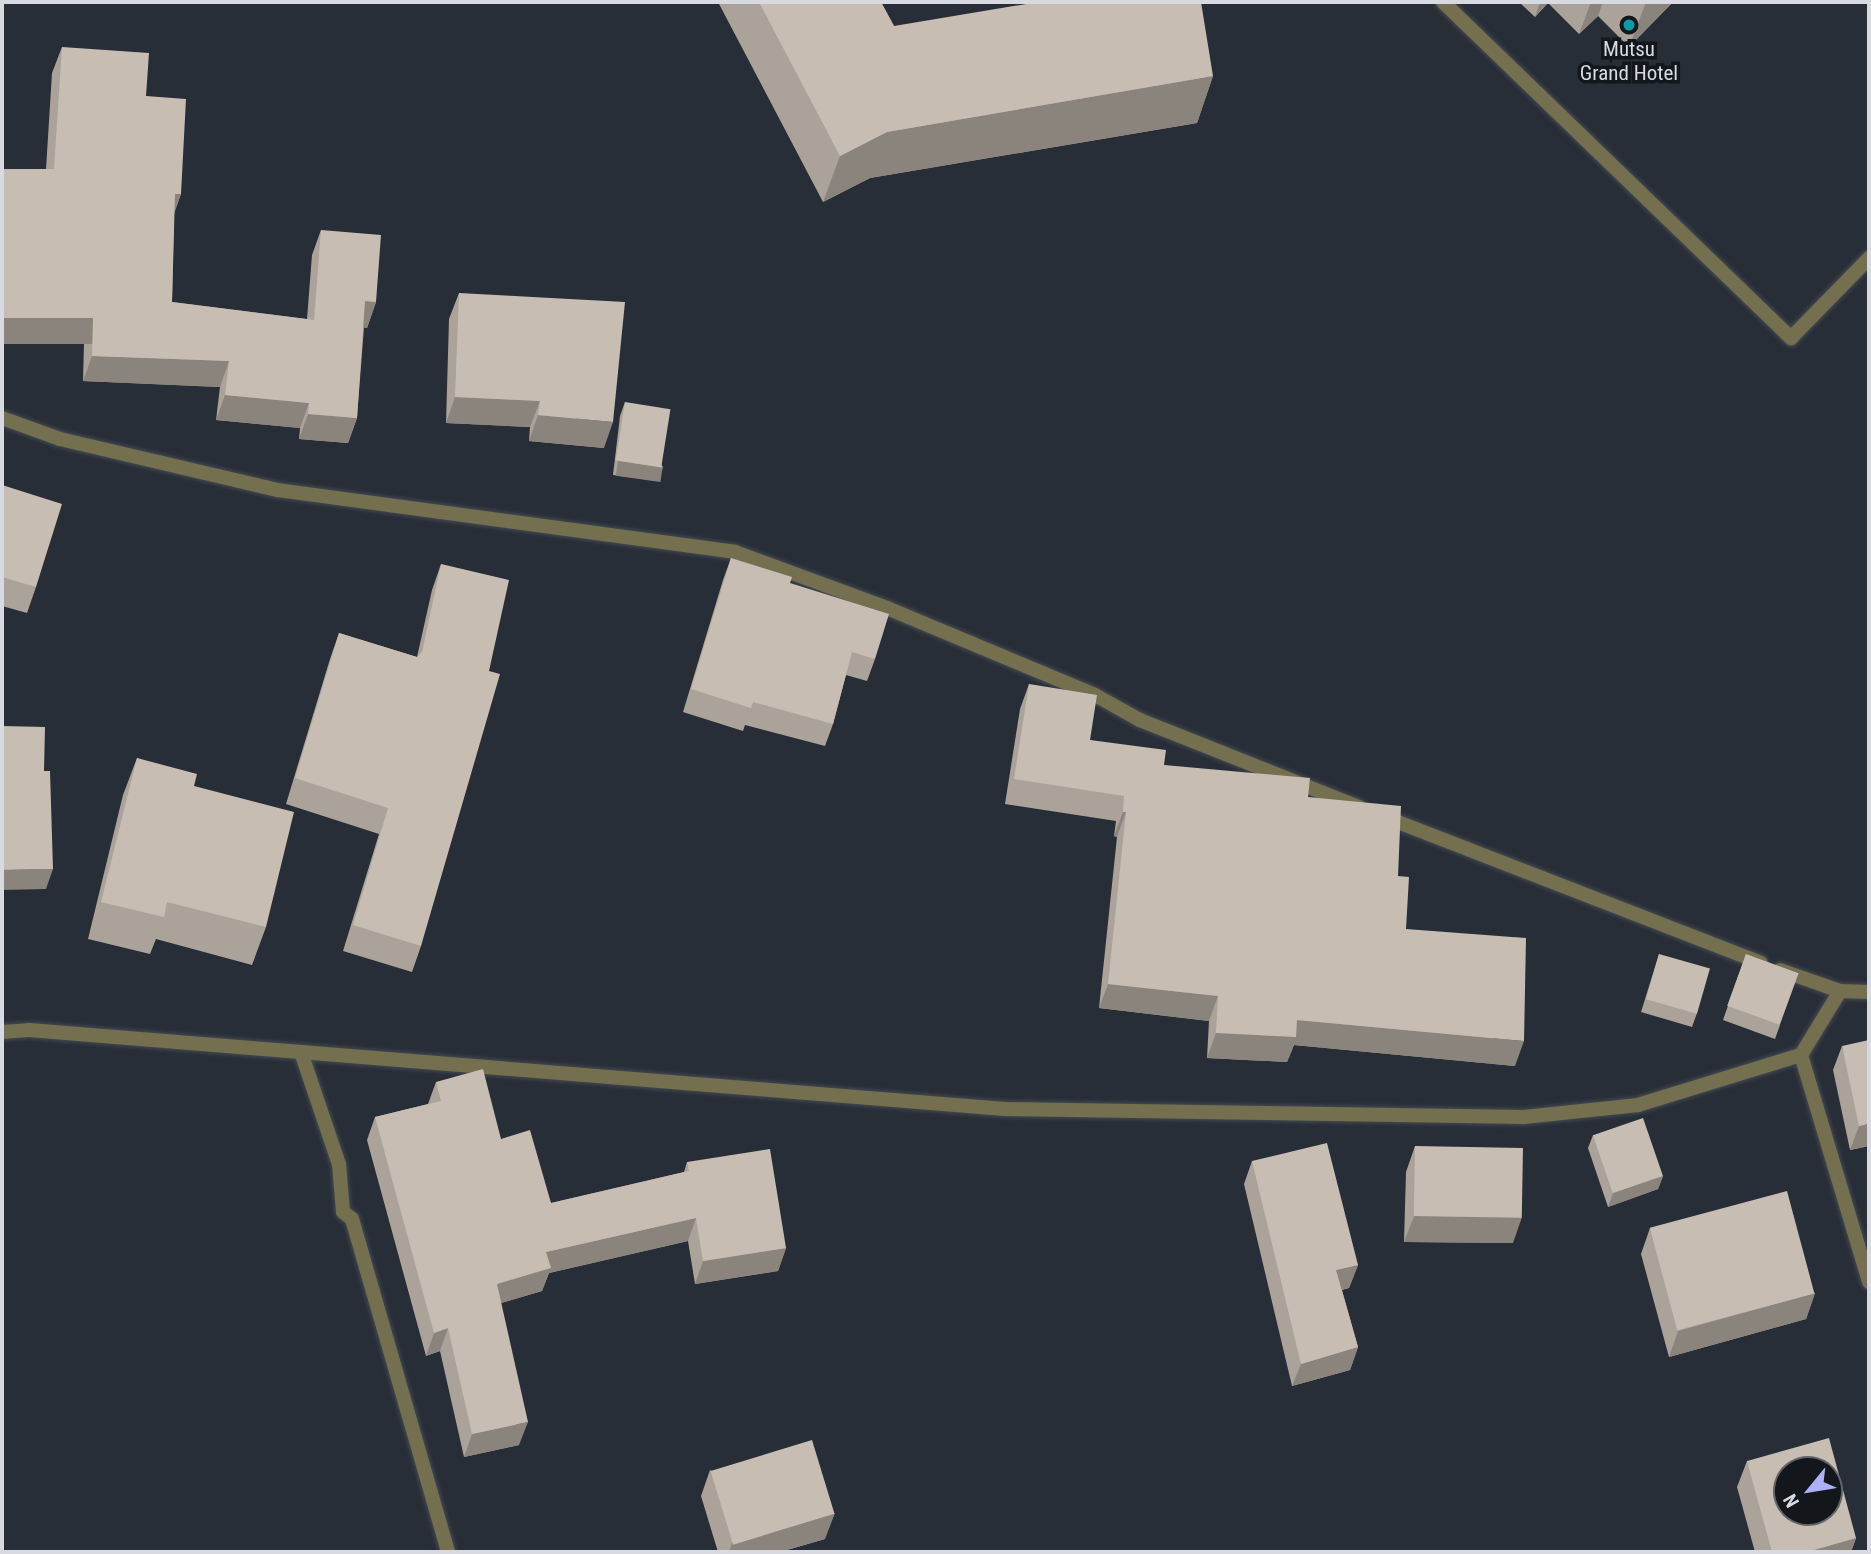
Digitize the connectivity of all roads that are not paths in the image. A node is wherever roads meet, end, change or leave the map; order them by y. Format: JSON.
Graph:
{"nodes":[{"id":1,"x":1443,"y":2,"type":"edge"},
{"id":2,"x":1869,"y":258,"type":"edge"},
{"id":3,"x":2,"y":418,"type":"edge"},
{"id":4,"x":1840,"y":991,"type":"junction"},
{"id":5,"x":1869,"y":992,"type":"edge"},
{"id":6,"x":2,"y":1032,"type":"edge"},
{"id":7,"x":302,"y":1055,"type":"junction"},
{"id":8,"x":1801,"y":1055,"type":"junction"},
{"id":9,"x":1869,"y":1282,"type":"edge"},
{"id":10,"x":448,"y":1552,"type":"edge"}],
"edges":[{"from":1,"to":2,"type":"street"},
{"from":3,"to":4,"type":"street"},
{"from":4,"to":5,"type":"street"},
{"from":4,"to":8,"type":"street"},
{"from":6,"to":7,"type":"street"},
{"from":7,"to":8,"type":"street"},
{"from":7,"to":10,"type":"street"},
{"from":8,"to":9,"type":"street"}]}
